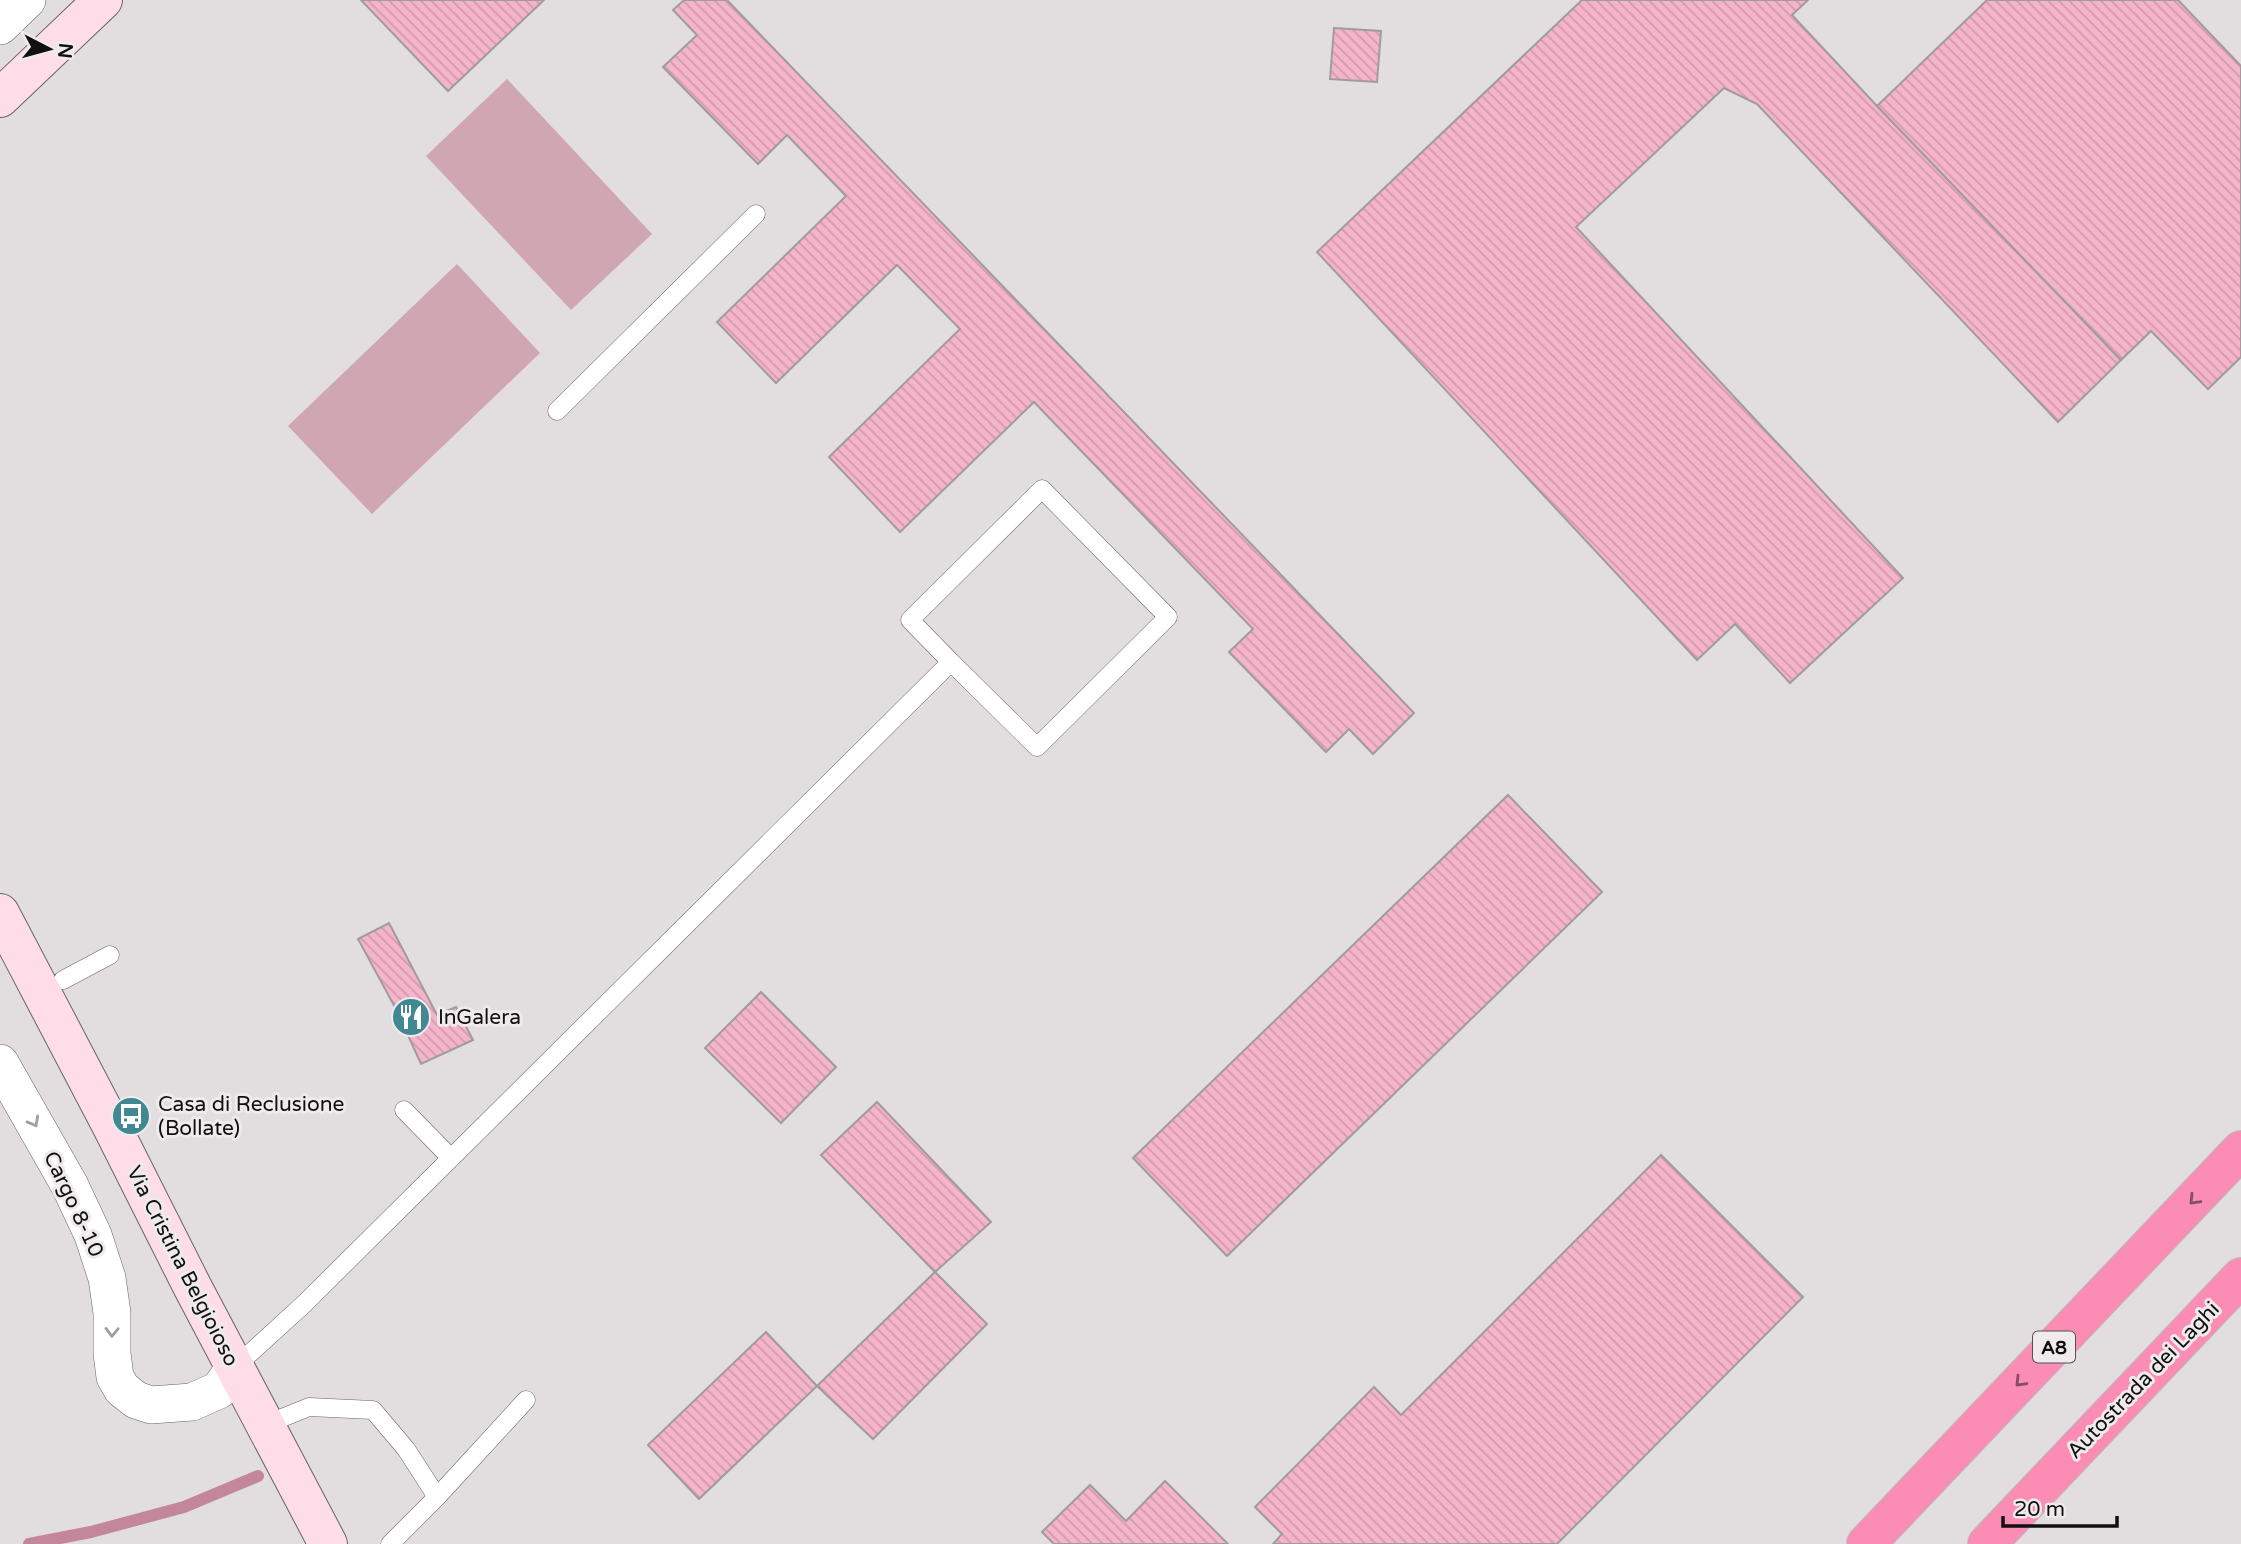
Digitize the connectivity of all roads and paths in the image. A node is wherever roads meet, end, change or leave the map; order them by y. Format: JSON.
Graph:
{"nodes":[{"id":1,"x":27,"y":0,"type":"edge"},
{"id":2,"x":103,"y":0,"type":"edge"},
{"id":3,"x":0,"y":26,"type":"edge"},
{"id":4,"x":0,"y":97,"type":"edge"},
{"id":5,"x":756,"y":214,"type":"dead end"},
{"id":6,"x":557,"y":411,"type":"dead end"},
{"id":7,"x":951,"y":662,"type":"junction"},
{"id":8,"x":0,"y":913,"type":"edge"},
{"id":9,"x":110,"y":955,"type":"dead end"},
{"id":10,"x":63,"y":980,"type":"dead end"},
{"id":11,"x":0,"y":1063,"type":"edge"},
{"id":12,"x":404,"y":1110,"type":"dead end"},
{"id":13,"x":2241,"y":1150,"type":"edge"},
{"id":14,"x":451,"y":1158,"type":"junction"},
{"id":15,"x":2241,"y":1277,"type":"edge"},
{"id":16,"x":235,"y":1367,"type":"junction"},
{"id":17,"x":526,"y":1400,"type":"dead end"},
{"id":18,"x":267,"y":1424,"type":"junction"},
{"id":19,"x":437,"y":1497,"type":"junction"},
{"id":20,"x":328,"y":1544,"type":"edge"},
{"id":21,"x":390,"y":1544,"type":"edge"},
{"id":22,"x":1866,"y":1544,"type":"edge"},
{"id":23,"x":1987,"y":1544,"type":"edge"}],
"edges":[{"from":1,"to":3,"type":"street"},
{"from":2,"to":4,"type":"street"},
{"from":5,"to":6,"type":"lane"},
{"from":7,"to":7,"type":"lane"},
{"from":7,"to":14,"type":"lane"},
{"from":8,"to":16,"type":"street","name":"Via Cristina Belgioioso"},
{"from":9,"to":10,"type":"lane"},
{"from":11,"to":16,"type":"street","name":"Cargo 8-10","one_way":true},
{"from":12,"to":14,"type":"lane"},
{"from":13,"to":22,"type":"highway","number":"A8","one_way":true},
{"from":14,"to":16,"type":"lane"},
{"from":15,"to":23,"type":"highway","name":"Autostrada dei Laghi"},
{"from":16,"to":18,"type":"street","name":"Via Cristina Belgioioso"},
{"from":17,"to":19,"type":"lane"},
{"from":18,"to":19,"type":"lane"},
{"from":18,"to":20,"type":"street","name":"Via Cristina Belgioioso"},
{"from":19,"to":21,"type":"lane"}]}
